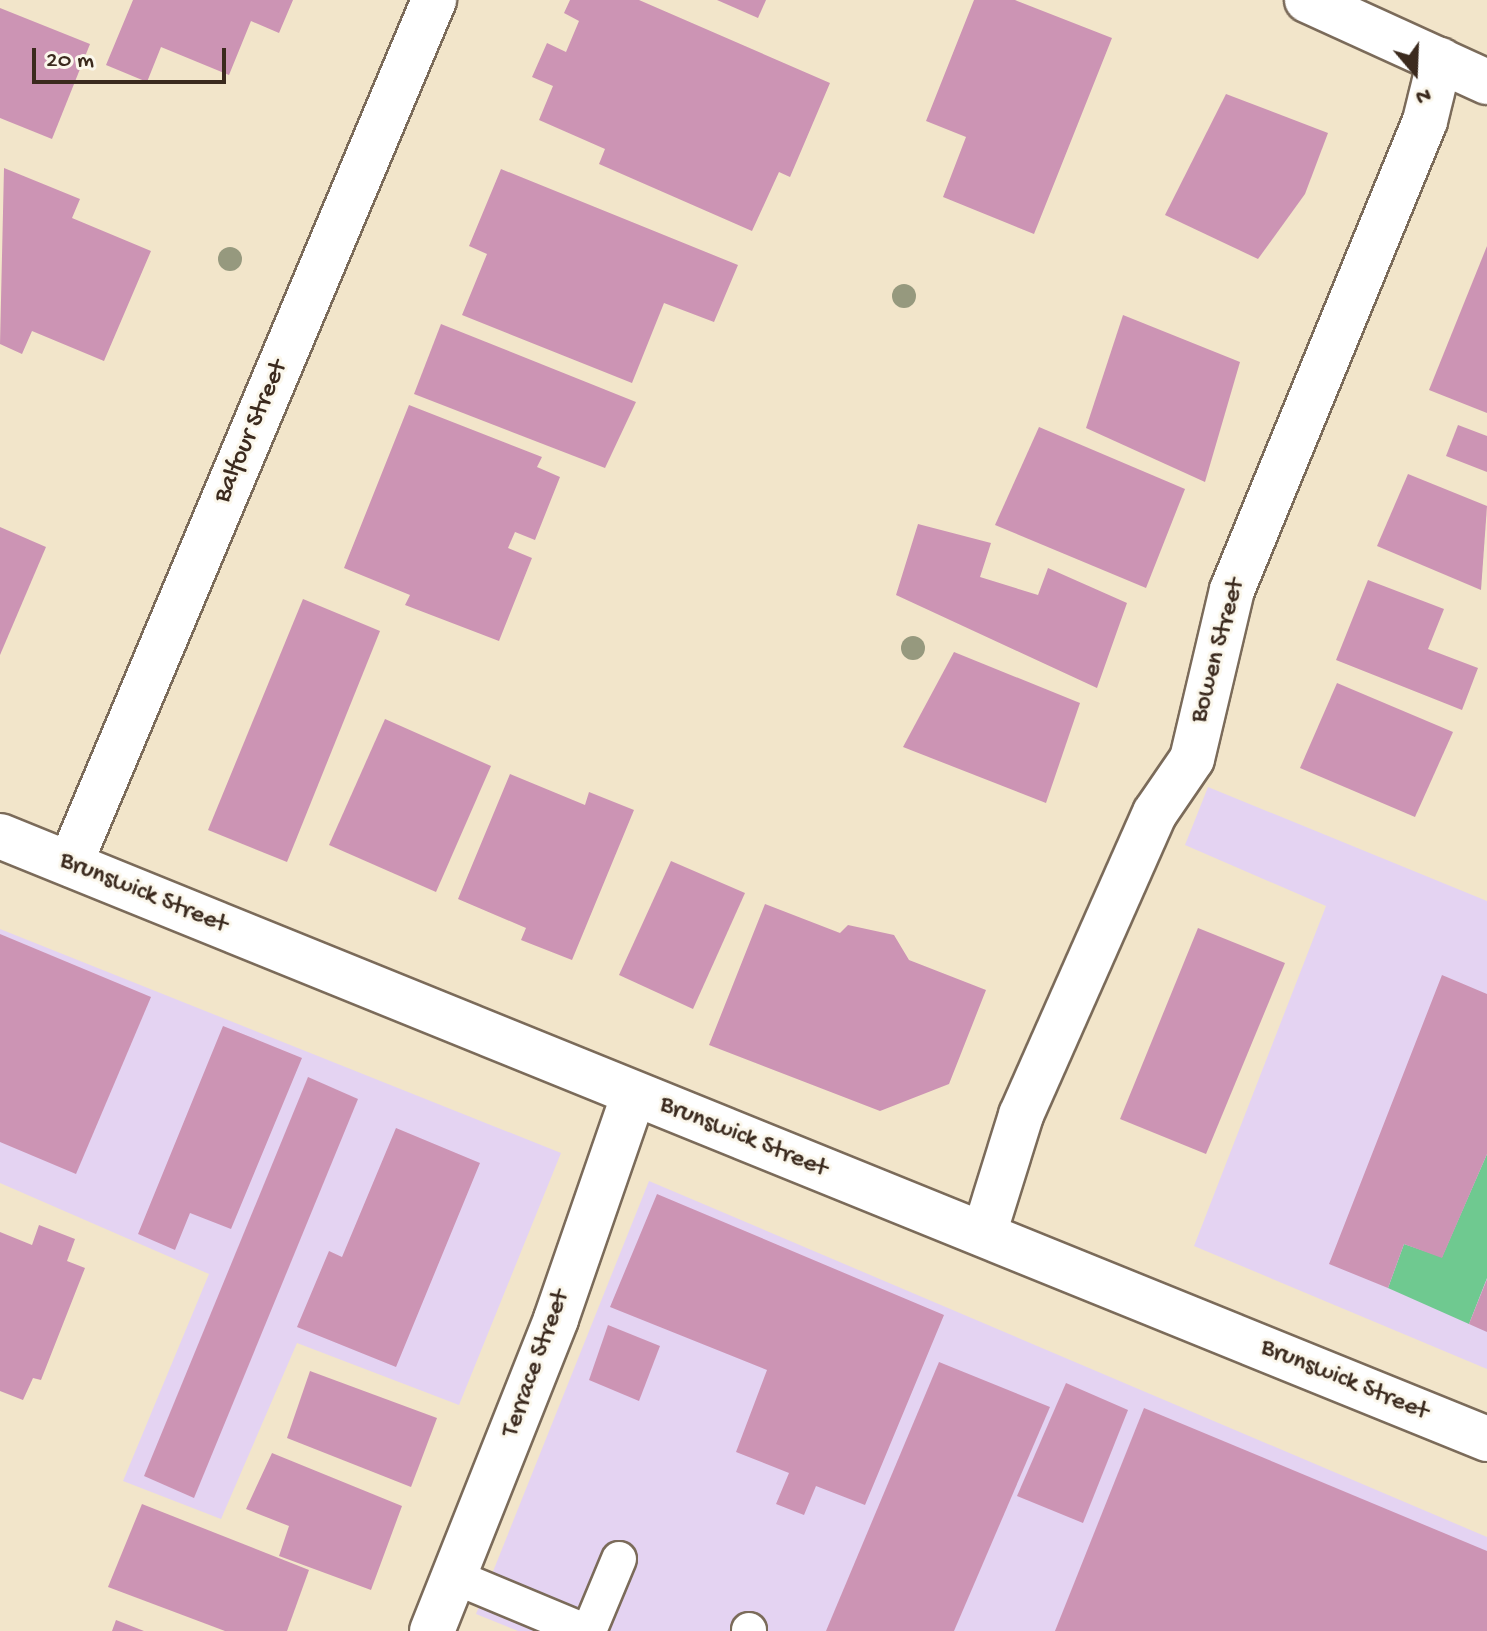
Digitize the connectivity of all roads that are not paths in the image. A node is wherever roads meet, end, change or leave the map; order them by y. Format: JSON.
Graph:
{"nodes":[{"id":1,"x":434,"y":0,"type":"edge"},
{"id":2,"x":1307,"y":0,"type":"edge"},
{"id":3,"x":1440,"y":60,"type":"junction"},
{"id":4,"x":1487,"y":82,"type":"edge"},
{"id":5,"x":0,"y":836,"type":"edge"},
{"id":6,"x":70,"y":864,"type":"junction"},
{"id":7,"x":634,"y":1094,"type":"junction"},
{"id":8,"x":984,"y":1234,"type":"junction"},
{"id":9,"x":1487,"y":1439,"type":"edge"},
{"id":10,"x":619,"y":1559,"type":"dead end"},
{"id":11,"x":455,"y":1577,"type":"junction"},
{"id":12,"x":432,"y":1631,"type":"edge"},
{"id":13,"x":587,"y":1631,"type":"edge"}],
"edges":[{"from":1,"to":6,"type":"street","name":"Balfour Street"},
{"from":2,"to":3,"type":"street"},
{"from":3,"to":4,"type":"street"},
{"from":3,"to":8,"type":"street","name":"Bowen Street"},
{"from":5,"to":6,"type":"street","name":"Brunswick Street"},
{"from":6,"to":7,"type":"street","name":"Brunswick Street"},
{"from":7,"to":8,"type":"street","name":"Brunswick Street"},
{"from":7,"to":11,"type":"street","name":"Terrace Street"},
{"from":8,"to":9,"type":"street","name":"Brunswick Street"},
{"from":10,"to":13,"type":"lane"},
{"from":11,"to":12,"type":"street","name":"Terrace Street"},
{"from":11,"to":13,"type":"lane"}]}
